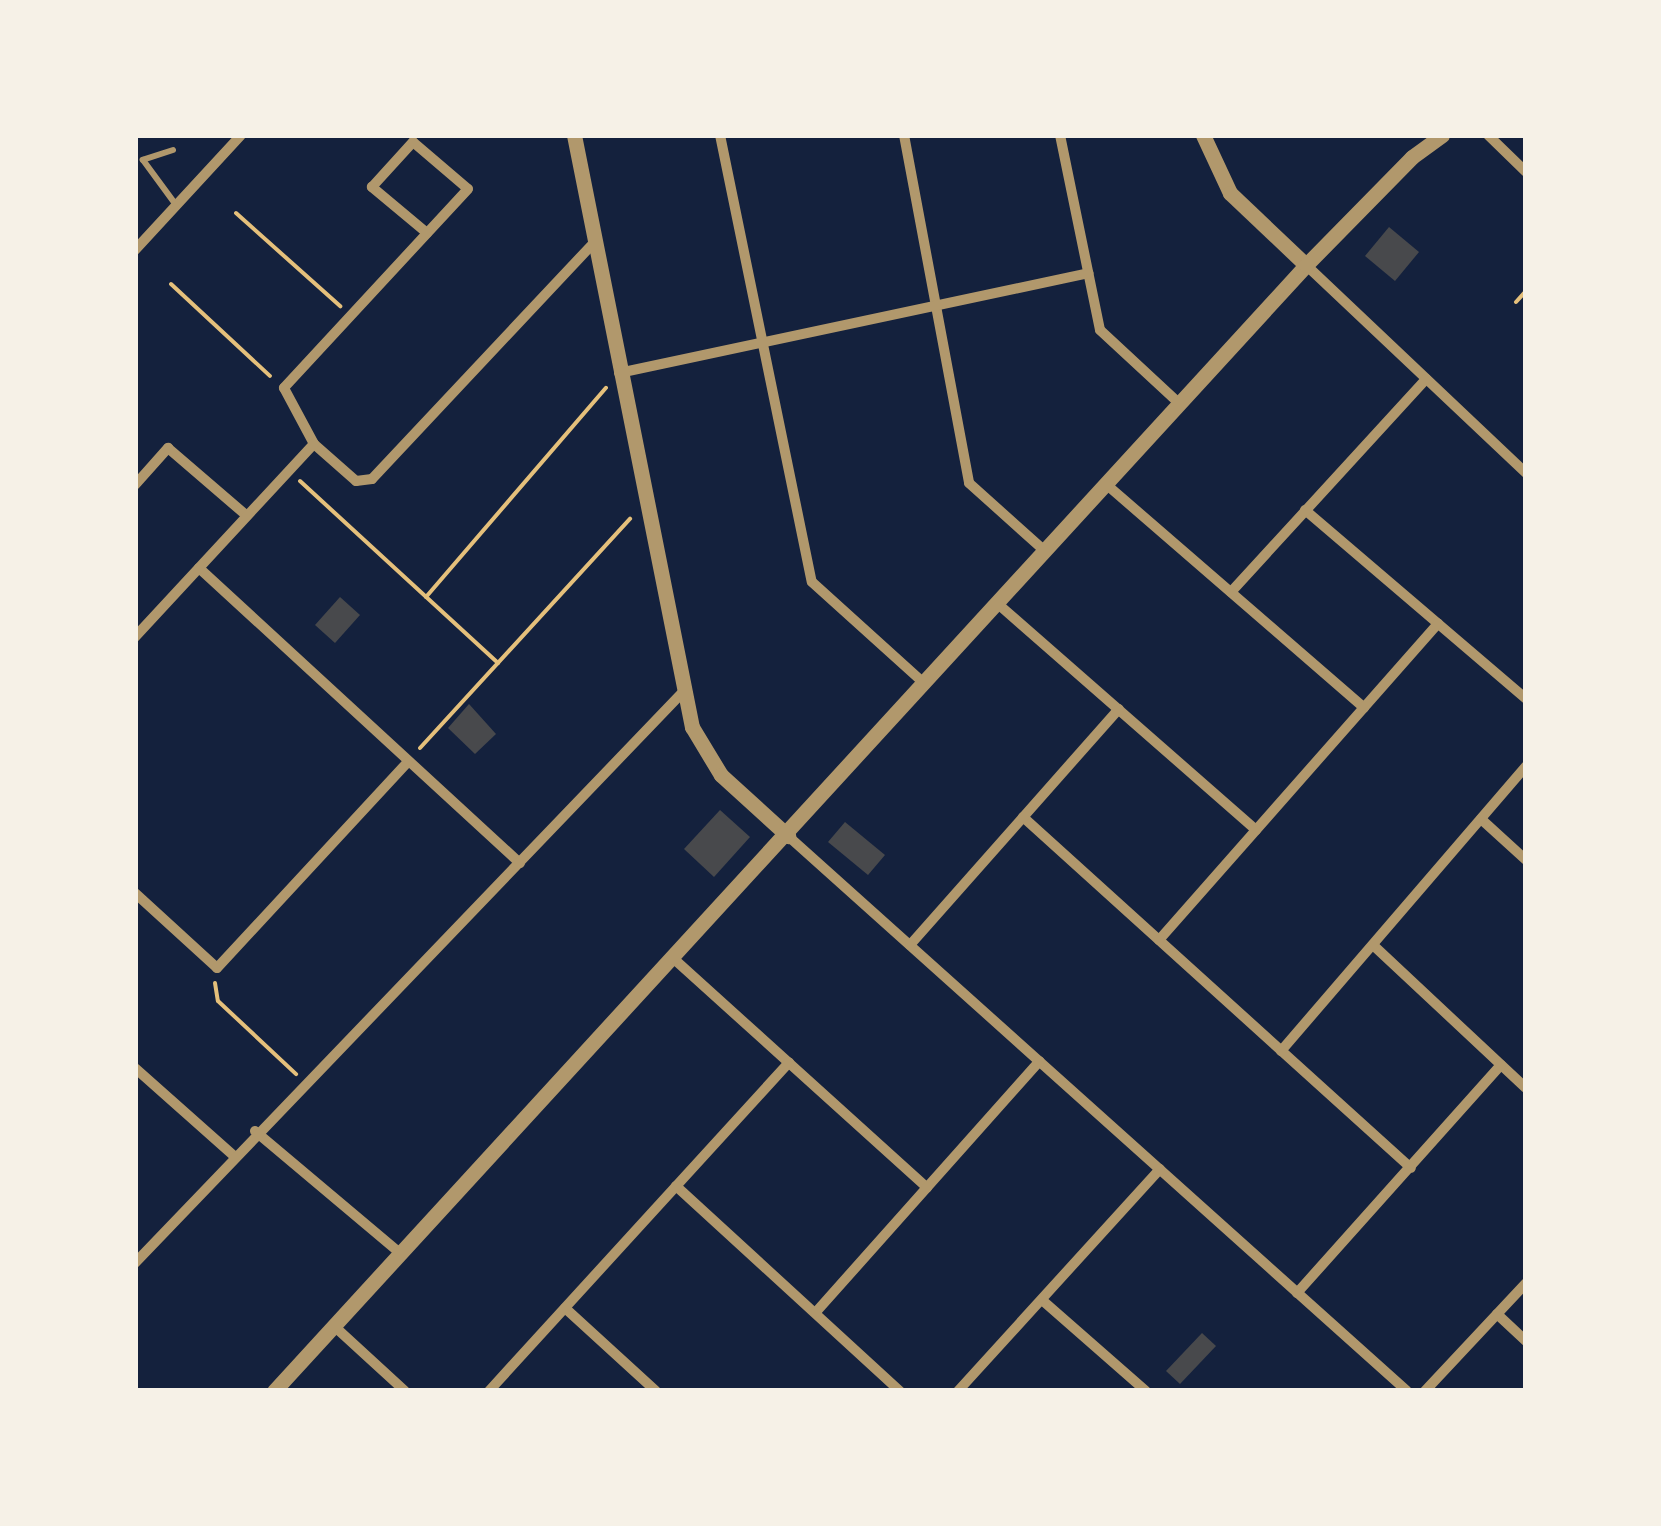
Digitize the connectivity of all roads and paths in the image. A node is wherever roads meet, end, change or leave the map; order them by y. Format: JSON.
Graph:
{"nodes":[{"id":1,"x":241,"y":135,"type":"edge"},
{"id":2,"x":574,"y":135,"type":"edge"},
{"id":3,"x":720,"y":135,"type":"edge"},
{"id":4,"x":904,"y":135,"type":"edge"},
{"id":5,"x":1060,"y":135,"type":"edge"},
{"id":6,"x":1203,"y":135,"type":"edge"},
{"id":7,"x":1442,"y":135,"type":"edge"},
{"id":8,"x":1488,"y":135,"type":"edge"},
{"id":9,"x":173,"y":150,"type":"dead end"},
{"id":10,"x":1526,"y":172,"type":"edge"},
{"id":11,"x":176,"y":205,"type":"junction"},
{"id":12,"x":236,"y":212,"type":"dead end"},
{"id":13,"x":427,"y":233,"type":"junction"},
{"id":14,"x":594,"y":243,"type":"junction"},
{"id":15,"x":135,"y":250,"type":"edge"},
{"id":16,"x":1306,"y":265,"type":"junction"},
{"id":17,"x":1088,"y":273,"type":"junction"},
{"id":18,"x":171,"y":284,"type":"dead end"},
{"id":19,"x":1526,"y":291,"type":"edge"},
{"id":20,"x":1516,"y":302,"type":"dead end"},
{"id":21,"x":933,"y":308,"type":"junction"},
{"id":22,"x":350,"y":315,"type":"junction"},
{"id":23,"x":761,"y":343,"type":"junction"},
{"id":24,"x":618,"y":374,"type":"junction"},
{"id":25,"x":1426,"y":378,"type":"junction"},
{"id":26,"x":284,"y":388,"type":"junction"},
{"id":27,"x":1180,"y":404,"type":"junction"},
{"id":28,"x":314,"y":444,"type":"junction"},
{"id":29,"x":289,"y":471,"type":"junction"},
{"id":30,"x":1526,"y":473,"type":"edge"},
{"id":31,"x":135,"y":485,"type":"edge"},
{"id":32,"x":1107,"y":485,"type":"junction"},
{"id":33,"x":1305,"y":510,"type":"junction"},
{"id":34,"x":636,"y":512,"type":"dead end"},
{"id":35,"x":247,"y":516,"type":"junction"},
{"id":36,"x":1046,"y":552,"type":"junction"},
{"id":37,"x":199,"y":568,"type":"junction"},
{"id":38,"x":1230,"y":592,"type":"junction"},
{"id":39,"x":426,"y":597,"type":"junction"},
{"id":40,"x":998,"y":604,"type":"junction"},
{"id":41,"x":1438,"y":624,"type":"junction"},
{"id":42,"x":135,"y":636,"type":"edge"},
{"id":43,"x":498,"y":663,"type":"junction"},
{"id":44,"x":925,"y":685,"type":"junction"},
{"id":45,"x":683,"y":692,"type":"junction"},
{"id":46,"x":1526,"y":699,"type":"edge"},
{"id":47,"x":1364,"y":708,"type":"junction"},
{"id":48,"x":1119,"y":709,"type":"junction"},
{"id":49,"x":406,"y":762,"type":"junction"},
{"id":50,"x":1526,"y":766,"type":"edge"},
{"id":51,"x":1023,"y":817,"type":"junction"},
{"id":52,"x":1481,"y":818,"type":"junction"},
{"id":53,"x":1256,"y":830,"type":"junction"},
{"id":54,"x":788,"y":836,"type":"junction"},
{"id":55,"x":1526,"y":860,"type":"edge"},
{"id":56,"x":520,"y":863,"type":"junction"},
{"id":57,"x":135,"y":893,"type":"edge"},
{"id":58,"x":1159,"y":940,"type":"junction"},
{"id":59,"x":910,"y":945,"type":"junction"},
{"id":60,"x":1372,"y":945,"type":"junction"},
{"id":61,"x":674,"y":959,"type":"junction"},
{"id":62,"x":217,"y":968,"type":"junction"},
{"id":63,"x":1281,"y":1050,"type":"junction"},
{"id":64,"x":1040,"y":1062,"type":"junction"},
{"id":65,"x":789,"y":1064,"type":"junction"},
{"id":66,"x":1501,"y":1065,"type":"junction"},
{"id":67,"x":135,"y":1068,"type":"edge"},
{"id":68,"x":304,"y":1082,"type":"junction"},
{"id":69,"x":1526,"y":1088,"type":"edge"},
{"id":70,"x":255,"y":1131,"type":"junction"},
{"id":71,"x":232,"y":1156,"type":"junction"},
{"id":72,"x":1411,"y":1168,"type":"junction"},
{"id":73,"x":1160,"y":1170,"type":"junction"},
{"id":74,"x":676,"y":1186,"type":"junction"},
{"id":75,"x":927,"y":1188,"type":"junction"},
{"id":76,"x":401,"y":1254,"type":"junction"},
{"id":77,"x":135,"y":1263,"type":"edge"},
{"id":78,"x":1526,"y":1283,"type":"edge"},
{"id":79,"x":1298,"y":1293,"type":"junction"},
{"id":80,"x":1042,"y":1300,"type":"junction"},
{"id":81,"x":565,"y":1308,"type":"junction"},
{"id":82,"x":816,"y":1312,"type":"junction"},
{"id":83,"x":1498,"y":1314,"type":"junction"},
{"id":84,"x":334,"y":1326,"type":"junction"},
{"id":85,"x":1526,"y":1341,"type":"edge"},
{"id":86,"x":274,"y":1391,"type":"edge"},
{"id":87,"x":405,"y":1391,"type":"edge"},
{"id":88,"x":489,"y":1391,"type":"edge"},
{"id":89,"x":656,"y":1391,"type":"edge"},
{"id":90,"x":900,"y":1391,"type":"edge"},
{"id":91,"x":958,"y":1391,"type":"edge"},
{"id":92,"x":1146,"y":1391,"type":"edge"},
{"id":93,"x":1407,"y":1391,"type":"edge"},
{"id":94,"x":1425,"y":1391,"type":"edge"}],
"edges":[{"from":1,"to":11,"type":"street"},
{"from":2,"to":14,"type":"street"},
{"from":3,"to":23,"type":"street"},
{"from":4,"to":21,"type":"street"},
{"from":5,"to":17,"type":"street"},
{"from":6,"to":16,"type":"street"},
{"from":7,"to":16,"type":"street"},
{"from":8,"to":10,"type":"street"},
{"from":9,"to":11,"type":"lane"},
{"from":11,"to":15,"type":"street"},
{"from":12,"to":22,"type":"path"},
{"from":13,"to":13,"type":"street"},
{"from":13,"to":22,"type":"street"},
{"from":14,"to":24,"type":"street"},
{"from":14,"to":28,"type":"street"},
{"from":16,"to":25,"type":"street"},
{"from":16,"to":27,"type":"street"},
{"from":17,"to":21,"type":"street"},
{"from":17,"to":27,"type":"street"},
{"from":18,"to":26,"type":"path"},
{"from":19,"to":20,"type":"path"},
{"from":21,"to":23,"type":"street"},
{"from":21,"to":36,"type":"street"},
{"from":22,"to":26,"type":"street"},
{"from":23,"to":24,"type":"street"},
{"from":23,"to":44,"type":"street"},
{"from":24,"to":39,"type":"path"},
{"from":24,"to":45,"type":"street"},
{"from":25,"to":30,"type":"street"},
{"from":25,"to":33,"type":"street"},
{"from":26,"to":28,"type":"street"},
{"from":27,"to":32,"type":"street"},
{"from":28,"to":29,"type":"street"},
{"from":29,"to":35,"type":"street"},
{"from":29,"to":39,"type":"path"},
{"from":31,"to":35,"type":"street"},
{"from":32,"to":36,"type":"street"},
{"from":32,"to":38,"type":"street"},
{"from":33,"to":38,"type":"street"},
{"from":33,"to":41,"type":"street"},
{"from":34,"to":43,"type":"path"},
{"from":35,"to":37,"type":"street"},
{"from":36,"to":40,"type":"street"},
{"from":37,"to":42,"type":"street"},
{"from":37,"to":49,"type":"street"},
{"from":38,"to":47,"type":"street"},
{"from":39,"to":43,"type":"path"},
{"from":40,"to":44,"type":"street"},
{"from":40,"to":48,"type":"street"},
{"from":41,"to":46,"type":"street"},
{"from":41,"to":47,"type":"street"},
{"from":43,"to":49,"type":"path"},
{"from":44,"to":54,"type":"street"},
{"from":45,"to":54,"type":"street"},
{"from":45,"to":56,"type":"street"},
{"from":47,"to":53,"type":"street"},
{"from":48,"to":51,"type":"street"},
{"from":48,"to":53,"type":"street"},
{"from":49,"to":56,"type":"street"},
{"from":49,"to":62,"type":"street"},
{"from":50,"to":52,"type":"street"},
{"from":51,"to":58,"type":"street"},
{"from":51,"to":59,"type":"street"},
{"from":52,"to":55,"type":"street"},
{"from":52,"to":60,"type":"street"},
{"from":53,"to":58,"type":"street"},
{"from":54,"to":59,"type":"street"},
{"from":54,"to":61,"type":"street"},
{"from":56,"to":68,"type":"street"},
{"from":57,"to":62,"type":"street"},
{"from":58,"to":63,"type":"street"},
{"from":59,"to":64,"type":"street"},
{"from":60,"to":63,"type":"street"},
{"from":60,"to":66,"type":"street"},
{"from":61,"to":65,"type":"street"},
{"from":61,"to":76,"type":"street"},
{"from":62,"to":68,"type":"path"},
{"from":63,"to":72,"type":"street"},
{"from":64,"to":73,"type":"street"},
{"from":64,"to":75,"type":"street"},
{"from":65,"to":74,"type":"street"},
{"from":65,"to":75,"type":"street"},
{"from":66,"to":69,"type":"street"},
{"from":66,"to":72,"type":"street"},
{"from":67,"to":71,"type":"street"},
{"from":68,"to":70,"type":"street"},
{"from":70,"to":71,"type":"street"},
{"from":70,"to":76,"type":"street"},
{"from":71,"to":77,"type":"street"},
{"from":72,"to":79,"type":"street"},
{"from":73,"to":79,"type":"street"},
{"from":73,"to":80,"type":"street"},
{"from":74,"to":81,"type":"street"},
{"from":74,"to":82,"type":"street"},
{"from":75,"to":82,"type":"street"},
{"from":76,"to":84,"type":"street"},
{"from":78,"to":83,"type":"street"},
{"from":79,"to":93,"type":"street"},
{"from":80,"to":91,"type":"street"},
{"from":80,"to":92,"type":"street"},
{"from":81,"to":88,"type":"street"},
{"from":81,"to":89,"type":"street"},
{"from":82,"to":90,"type":"street"},
{"from":83,"to":85,"type":"street"},
{"from":83,"to":94,"type":"street"},
{"from":84,"to":86,"type":"street"},
{"from":84,"to":87,"type":"street"}]}
